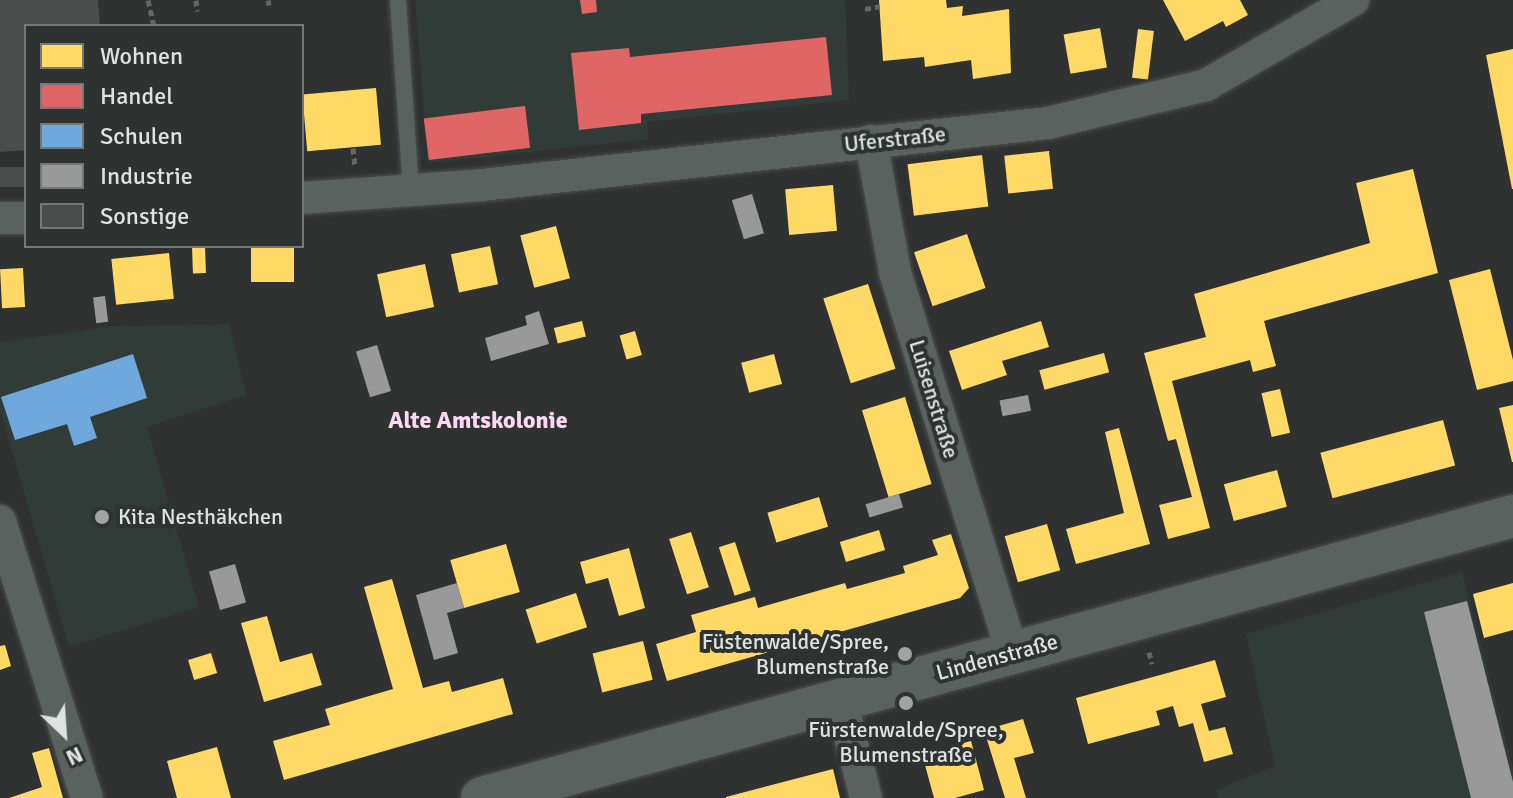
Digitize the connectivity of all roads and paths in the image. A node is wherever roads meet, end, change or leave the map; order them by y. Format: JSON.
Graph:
{"nodes":[{"id":1,"x":148,"y":0,"type":"edge"},
{"id":2,"x":196,"y":0,"type":"edge"},
{"id":3,"x":398,"y":0,"type":"edge"},
{"id":4,"x":1353,"y":0,"type":"edge"},
{"id":5,"x":880,"y":6,"type":"dead end"},
{"id":6,"x":865,"y":9,"type":"dead end"},
{"id":7,"x":197,"y":11,"type":"dead end"},
{"id":8,"x":154,"y":24,"type":"edge"},
{"id":9,"x":871,"y":141,"type":"junction"},
{"id":10,"x":411,"y":191,"type":"junction"},
{"id":11,"x":304,"y":198,"type":"edge"},
{"id":12,"x":0,"y":218,"type":"edge"},
{"id":13,"x":24,"y":218,"type":"edge"},
{"id":14,"x":1513,"y":516,"type":"edge"},
{"id":15,"x":0,"y":521,"type":"edge"},
{"id":16,"x":1149,"y":652,"type":"dead end"},
{"id":17,"x":1012,"y":653,"type":"junction"},
{"id":18,"x":1152,"y":664,"type":"dead end"},
{"id":19,"x":841,"y":700,"type":"junction"},
{"id":20,"x":87,"y":798,"type":"edge"},
{"id":21,"x":482,"y":798,"type":"edge"},
{"id":22,"x":866,"y":798,"type":"edge"}],
"edges":[{"from":1,"to":8,"type":"path"},
{"from":2,"to":7,"type":"path"},
{"from":3,"to":10,"type":"lane"},
{"from":4,"to":9,"type":"street","name":"Uferstraße"},
{"from":5,"to":6,"type":"path"},
{"from":9,"to":10,"type":"street","name":"Uferstraße"},
{"from":9,"to":17,"type":"street","name":"Luisenstraße"},
{"from":10,"to":11,"type":"street","name":"Uferstraße"},
{"from":12,"to":13,"type":"street"},
{"from":14,"to":17,"type":"street","name":"Lindenstraße"},
{"from":15,"to":20,"type":"street"},
{"from":16,"to":18,"type":"path"},
{"from":17,"to":19,"type":"street","name":"Lindenstraße"},
{"from":19,"to":21,"type":"street","name":"Lindenstraße"},
{"from":19,"to":22,"type":"street"}]}
